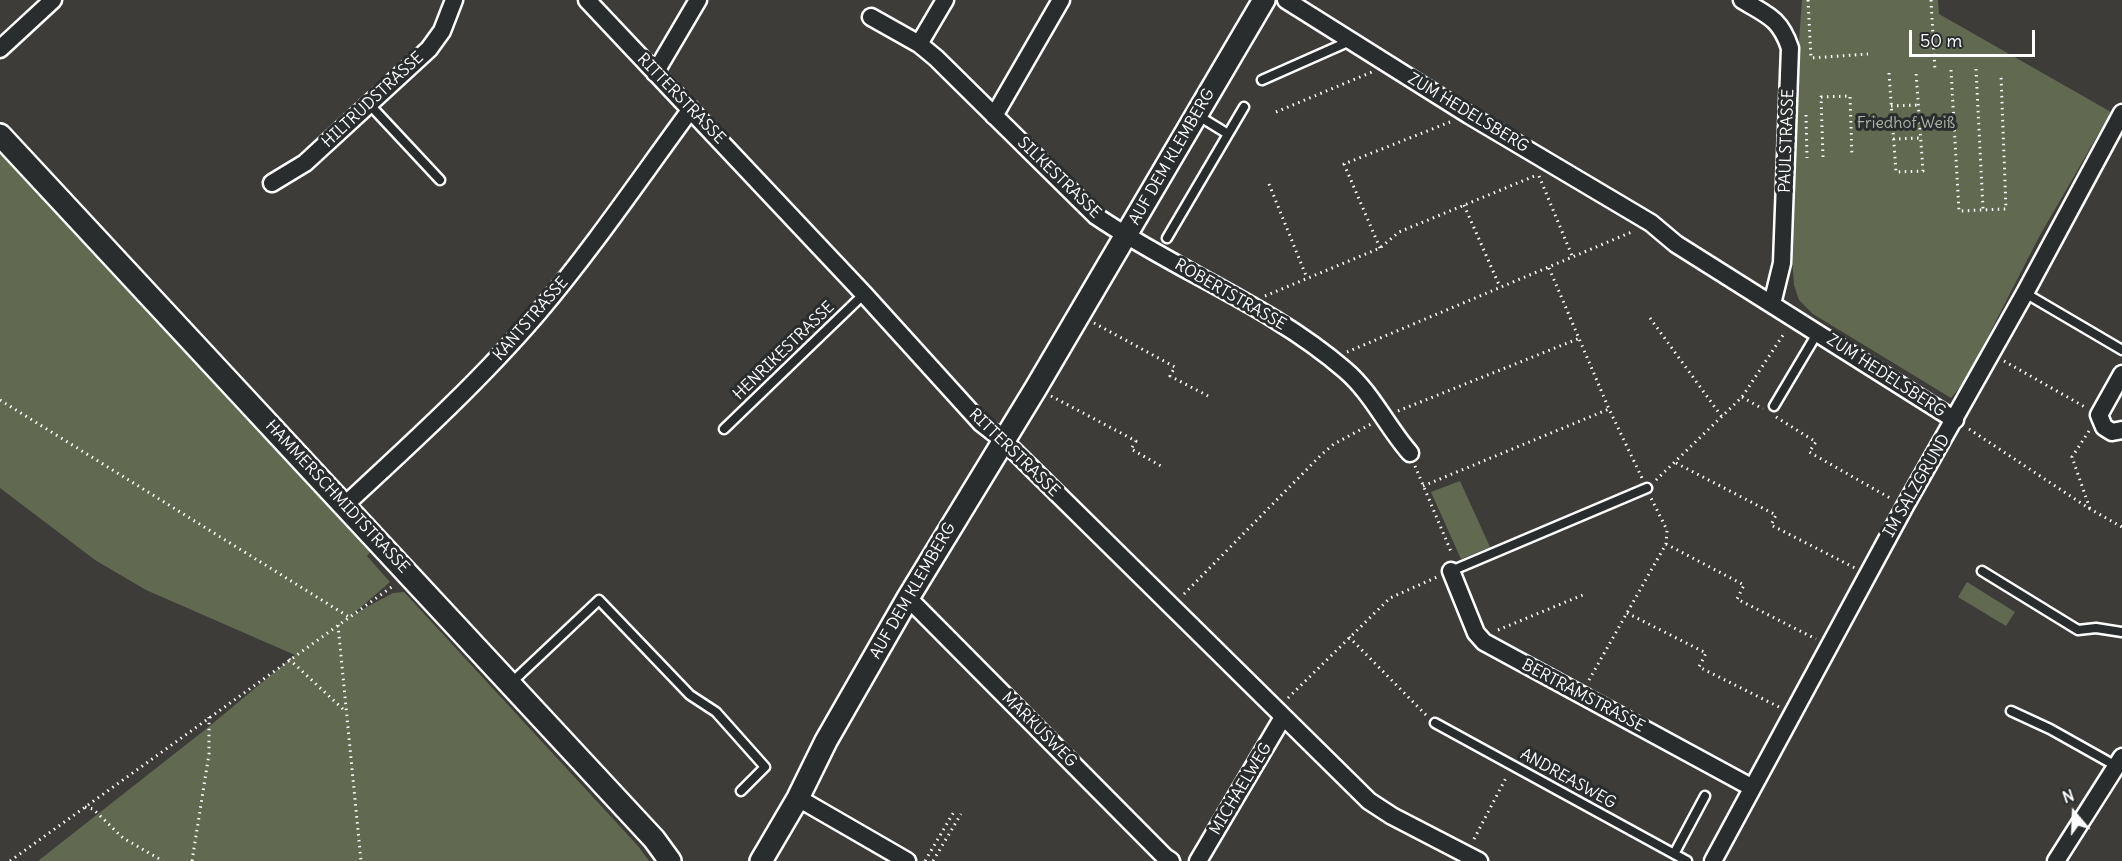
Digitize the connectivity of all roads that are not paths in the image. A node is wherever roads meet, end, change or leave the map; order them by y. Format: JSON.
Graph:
{"nodes":[{"id":1,"x":53,"y":0,"type":"edge"},
{"id":2,"x":454,"y":0,"type":"edge"},
{"id":3,"x":587,"y":0,"type":"edge"},
{"id":4,"x":698,"y":0,"type":"edge"},
{"id":5,"x":945,"y":0,"type":"edge"},
{"id":6,"x":1061,"y":0,"type":"edge"},
{"id":7,"x":1263,"y":0,"type":"edge"},
{"id":8,"x":1286,"y":0,"type":"edge"},
{"id":9,"x":1742,"y":0,"type":"edge"},
{"id":10,"x":871,"y":17,"type":"dead end"},
{"id":11,"x":1350,"y":41,"type":"junction"},
{"id":12,"x":919,"y":44,"type":"junction"},
{"id":13,"x":0,"y":49,"type":"edge"},
{"id":14,"x":655,"y":73,"type":"junction"},
{"id":15,"x":1262,"y":80,"type":"dead end"},
{"id":16,"x":369,"y":104,"type":"junction"},
{"id":17,"x":1244,"y":107,"type":"dead end"},
{"id":18,"x":691,"y":109,"type":"junction"},
{"id":19,"x":2122,"y":113,"type":"edge"},
{"id":20,"x":1196,"y":115,"type":"junction"},
{"id":21,"x":994,"y":116,"type":"junction"},
{"id":22,"x":1228,"y":134,"type":"junction"},
{"id":23,"x":0,"y":135,"type":"edge"},
{"id":24,"x":440,"y":180,"type":"dead end"},
{"id":25,"x":272,"y":183,"type":"dead end"},
{"id":26,"x":1126,"y":236,"type":"junction"},
{"id":27,"x":1167,"y":238,"type":"dead end"},
{"id":28,"x":2025,"y":293,"type":"junction"},
{"id":29,"x":864,"y":294,"type":"junction"},
{"id":30,"x":1772,"y":304,"type":"junction"},
{"id":31,"x":1818,"y":332,"type":"junction"},
{"id":32,"x":2122,"y":350,"type":"edge"},
{"id":33,"x":2122,"y":374,"type":"edge"},
{"id":34,"x":1774,"y":406,"type":"dead end"},
{"id":35,"x":1954,"y":420,"type":"junction"},
{"id":36,"x":724,"y":429,"type":"dead end"},
{"id":37,"x":2122,"y":430,"type":"edge"},
{"id":38,"x":1003,"y":440,"type":"junction"},
{"id":39,"x":1410,"y":453,"type":"road end"},
{"id":40,"x":1647,"y":488,"type":"road end"},
{"id":41,"x":345,"y":505,"type":"junction"},
{"id":42,"x":1454,"y":570,"type":"joint"},
{"id":43,"x":1982,"y":571,"type":"dead end"},
{"id":44,"x":908,"y":598,"type":"junction"},
{"id":45,"x":2122,"y":633,"type":"edge"},
{"id":46,"x":510,"y":684,"type":"junction"},
{"id":47,"x":2011,"y":711,"type":"dead end"},
{"id":48,"x":1280,"y":714,"type":"junction"},
{"id":49,"x":1435,"y":723,"type":"road end"},
{"id":50,"x":2119,"y":761,"type":"edge"},
{"id":51,"x":1751,"y":788,"type":"junction"},
{"id":52,"x":741,"y":791,"type":"dead end"},
{"id":53,"x":1705,"y":796,"type":"dead end"},
{"id":54,"x":798,"y":798,"type":"junction"},
{"id":55,"x":1674,"y":854,"type":"junction"},
{"id":56,"x":1473,"y":858,"type":"edge"},
{"id":57,"x":670,"y":861,"type":"edge"},
{"id":58,"x":761,"y":861,"type":"edge"},
{"id":59,"x":907,"y":861,"type":"edge"},
{"id":60,"x":1171,"y":861,"type":"edge"},
{"id":61,"x":1198,"y":861,"type":"edge"},
{"id":62,"x":1687,"y":861,"type":"edge"},
{"id":63,"x":1713,"y":861,"type":"edge"},
{"id":64,"x":2056,"y":861,"type":"edge"}],
"edges":[{"from":1,"to":13,"type":"street"},
{"from":2,"to":16,"type":"street","name":"HILTRUDSTRASSE"},
{"from":3,"to":14,"type":"street","name":"RITTERSTRASSE"},
{"from":4,"to":14,"type":"street"},
{"from":5,"to":12,"type":"street"},
{"from":6,"to":21,"type":"street"},
{"from":7,"to":20,"type":"street","name":"AUF DEM KLEMBERG"},
{"from":8,"to":11,"type":"street","name":"ZUM HEDELSBERG"},
{"from":9,"to":30,"type":"street","name":"PAULSTRASSE"},
{"from":10,"to":12,"type":"street","name":"SILKESTRASSE"},
{"from":11,"to":15,"type":"lane"},
{"from":11,"to":30,"type":"street","name":"ZUM HEDELSBERG"},
{"from":12,"to":21,"type":"street","name":"SILKESTRASSE"},
{"from":14,"to":18,"type":"street","name":"RITTERSTRASSE"},
{"from":16,"to":24,"type":"lane"},
{"from":16,"to":25,"type":"street","name":"HILTRUDSTRASSE"},
{"from":17,"to":22,"type":"lane"},
{"from":18,"to":29,"type":"street","name":"RITTERSTRASSE"},
{"from":18,"to":41,"type":"street","name":"KANTSTRASSE"},
{"from":19,"to":28,"type":"street","name":"IM SALZGRUND"},
{"from":20,"to":22,"type":"lane"},
{"from":20,"to":26,"type":"street","name":"AUF DEM KLEMBERG"},
{"from":21,"to":26,"type":"street","name":"SILKESTRASSE"},
{"from":22,"to":27,"type":"lane"},
{"from":23,"to":41,"type":"street","name":"HAMMERSCHMIDTSTRASSE"},
{"from":26,"to":38,"type":"street","name":"AUF DEM KLEMBERG"},
{"from":26,"to":39,"type":"street","name":"ROBERTSTRASSE"},
{"from":28,"to":32,"type":"lane"},
{"from":28,"to":35,"type":"street","name":"IM SALZGRUND"},
{"from":29,"to":36,"type":"lane","name":"HENRIKESTRASSE"},
{"from":29,"to":38,"type":"street","name":"RITTERSTRASSE"},
{"from":30,"to":31,"type":"street","name":"ZUM HEDELSBERG"},
{"from":31,"to":34,"type":"lane"},
{"from":31,"to":35,"type":"street","name":"ZUM HEDELSBERG"},
{"from":33,"to":37,"type":"street"},
{"from":35,"to":51,"type":"street","name":"IM SALZGRUND"},
{"from":38,"to":44,"type":"street","name":"AUF DEM KLEMBERG"},
{"from":38,"to":48,"type":"street","name":"RITTERSTRASSE"},
{"from":40,"to":42,"type":"lane"},
{"from":41,"to":46,"type":"street","name":"HAMMERSCHMIDTSTRASSE"},
{"from":42,"to":51,"type":"street","name":"BERTRAMSTRASSE"},
{"from":43,"to":45,"type":"lane"},
{"from":44,"to":54,"type":"street","name":"AUF DEM KLEMBERG"},
{"from":44,"to":60,"type":"street","name":"MARKUSWEG"},
{"from":46,"to":52,"type":"lane"},
{"from":46,"to":57,"type":"street","name":"HAMMERSCHMIDTSTRASSE"},
{"from":47,"to":50,"type":"lane"},
{"from":48,"to":56,"type":"street","name":"RITTERSTRASSE"},
{"from":48,"to":61,"type":"street","name":"MICHAELWEG"},
{"from":49,"to":55,"type":"lane","name":"ANDREASWEG"},
{"from":50,"to":64,"type":"street"},
{"from":51,"to":63,"type":"street","name":"IM SALZGRUND"},
{"from":53,"to":55,"type":"lane"},
{"from":54,"to":58,"type":"street","name":"AUF DEM KLEMBERG"},
{"from":54,"to":59,"type":"street"},
{"from":55,"to":62,"type":"lane","name":"ANDREASWEG"}]}
